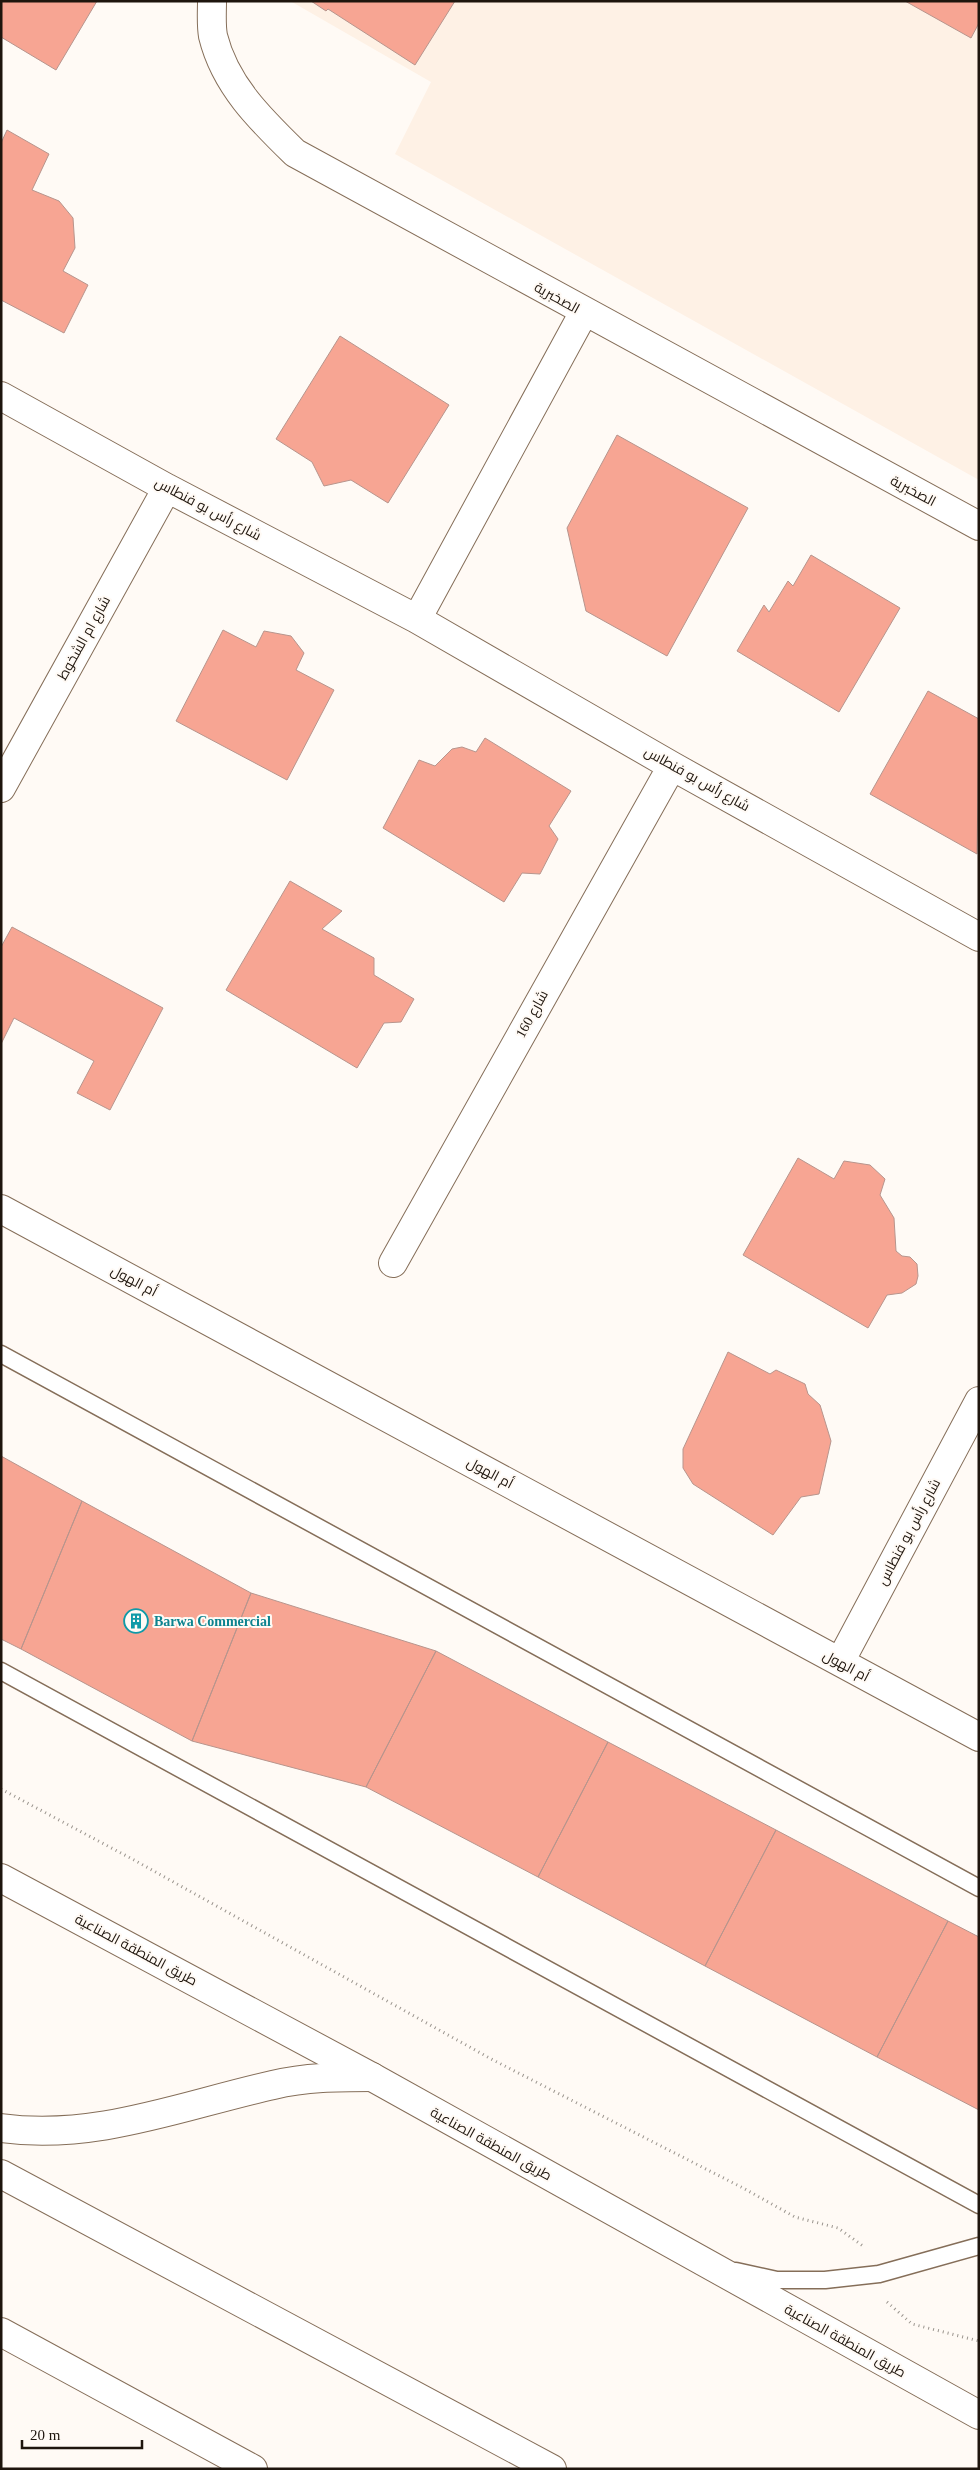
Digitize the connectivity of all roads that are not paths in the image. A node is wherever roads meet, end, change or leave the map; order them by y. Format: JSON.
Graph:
{"nodes":[{"id":1,"x":212,"y":1,"type":"edge"},
{"id":2,"x":584,"y":312,"type":"junction"},
{"id":3,"x":1,"y":396,"type":"edge"},
{"id":4,"x":167,"y":488,"type":"junction"},
{"id":5,"x":979,"y":526,"type":"edge"},
{"id":6,"x":417,"y":619,"type":"junction"},
{"id":7,"x":672,"y":766,"type":"junction"},
{"id":8,"x":1,"y":788,"type":"edge"},
{"id":9,"x":979,"y":937,"type":"edge"},
{"id":10,"x":1,"y":1209,"type":"edge"},
{"id":11,"x":393,"y":1263,"type":"dead end"},
{"id":12,"x":1,"y":1354,"type":"edge"},
{"id":13,"x":979,"y":1401,"type":"edge"},
{"id":14,"x":840,"y":1662,"type":"junction"},
{"id":15,"x":1,"y":1671,"type":"edge"},
{"id":16,"x":979,"y":1737,"type":"edge"},
{"id":17,"x":1,"y":1878,"type":"edge"},
{"id":18,"x":979,"y":1888,"type":"edge"},
{"id":19,"x":372,"y":2077,"type":"junction"},
{"id":20,"x":1,"y":2128,"type":"edge"},
{"id":21,"x":1,"y":2174,"type":"edge"},
{"id":22,"x":979,"y":2205,"type":"edge"},
{"id":23,"x":979,"y":2246,"type":"edge"},
{"id":24,"x":705,"y":2264,"type":"junction"},
{"id":25,"x":1,"y":2332,"type":"edge"},
{"id":26,"x":979,"y":2415,"type":"edge"},
{"id":27,"x":253,"y":2469,"type":"edge"},
{"id":28,"x":552,"y":2469,"type":"edge"}],
"edges":[{"from":1,"to":2,"type":"main road","name":"الصخبرية"},
{"from":2,"to":5,"type":"main road","name":"الصخبرية"},
{"from":2,"to":6,"type":"main road"},
{"from":3,"to":4,"type":"main road","name":"شارع رأس بو فنطاس"},
{"from":4,"to":6,"type":"main road","name":"شارع رأس بو فنطاس"},
{"from":4,"to":8,"type":"main road","name":"شارع ام الشخوط"},
{"from":6,"to":7,"type":"main road","name":"شارع رأس بو فنطاس"},
{"from":7,"to":9,"type":"main road","name":"شارع رأس بو فنطاس"},
{"from":7,"to":11,"type":"main road","name":"شارع 160"},
{"from":10,"to":14,"type":"main road","name":"أم الهول"},
{"from":12,"to":18,"type":"lane"},
{"from":13,"to":14,"type":"main road","name":"شارع رأس بو فنطاس"},
{"from":14,"to":16,"type":"main road","name":"أم الهول"},
{"from":15,"to":22,"type":"lane"},
{"from":17,"to":19,"type":"main road","name":"طريق المنطقة الصناعية"},
{"from":19,"to":20,"type":"main road"},
{"from":19,"to":24,"type":"main road","name":"طريق المنطقة الصناعية"},
{"from":21,"to":28,"type":"main road"},
{"from":23,"to":24,"type":"lane"},
{"from":24,"to":26,"type":"main road","name":"طريق المنطقة الصناعية"},
{"from":25,"to":27,"type":"main road"}]}
